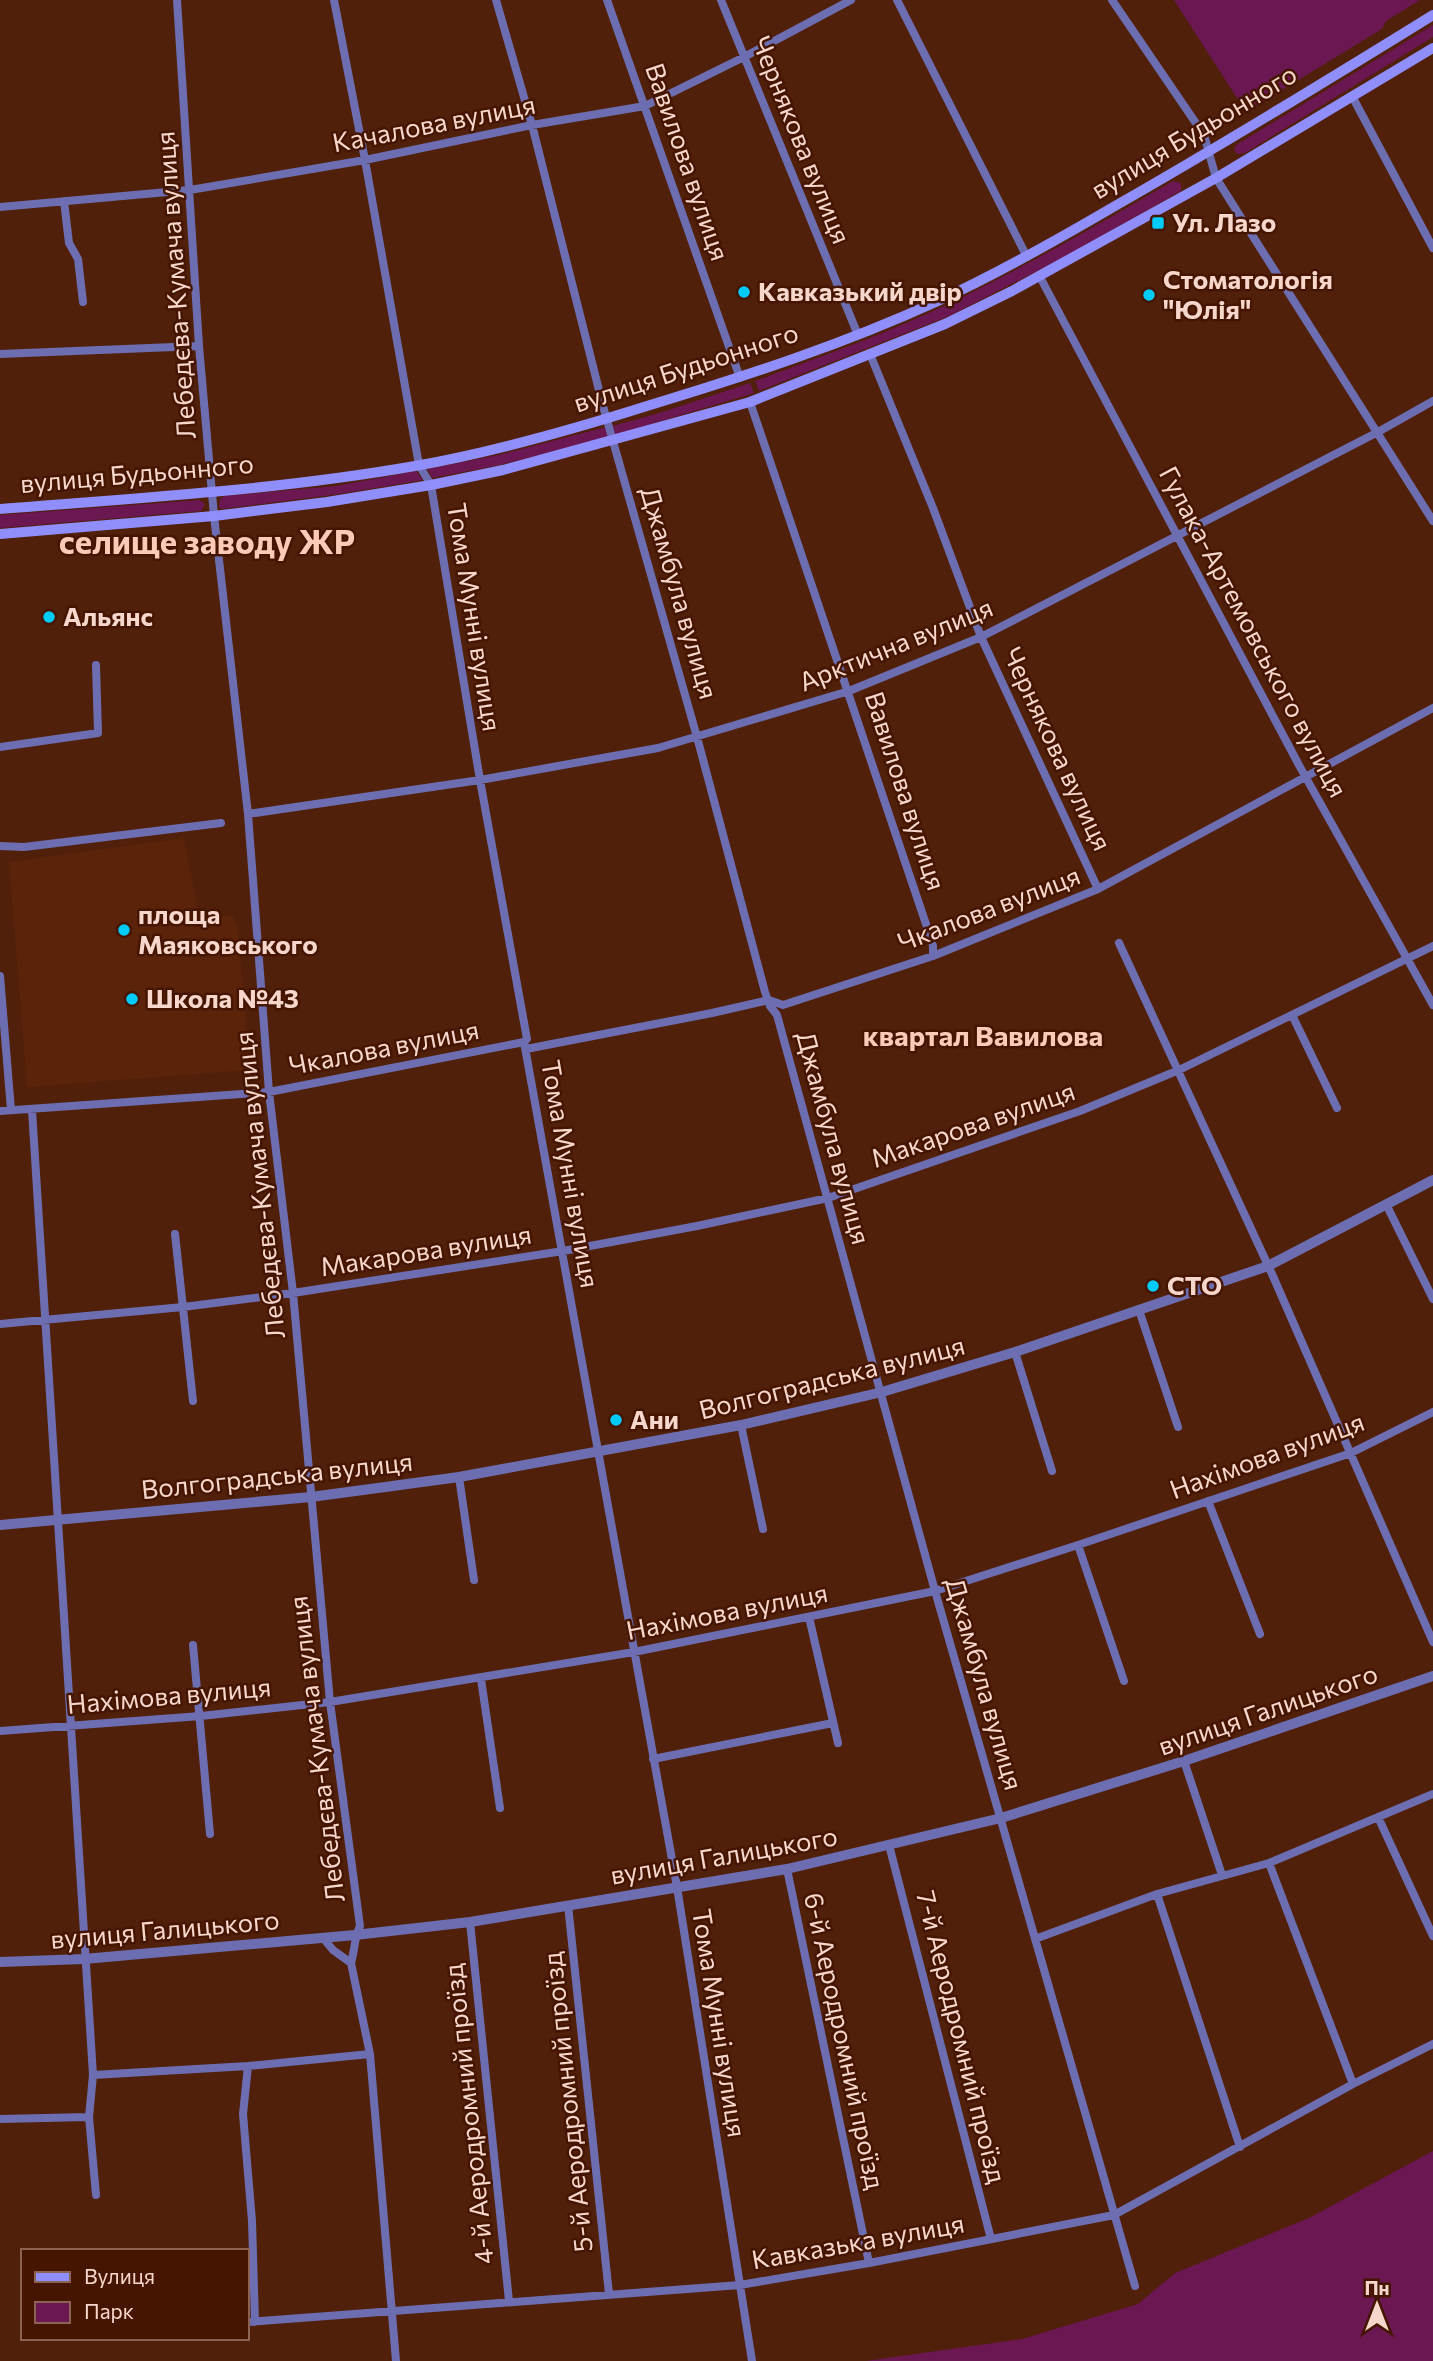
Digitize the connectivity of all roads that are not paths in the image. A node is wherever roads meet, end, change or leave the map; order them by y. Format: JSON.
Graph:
{"nodes":[{"id":1,"x":177,"y":0,"type":"edge"},
{"id":2,"x":334,"y":0,"type":"edge"},
{"id":3,"x":496,"y":0,"type":"edge"},
{"id":4,"x":607,"y":0,"type":"edge"},
{"id":5,"x":722,"y":0,"type":"edge"},
{"id":6,"x":851,"y":0,"type":"edge"},
{"id":7,"x":897,"y":0,"type":"edge"},
{"id":8,"x":1112,"y":0,"type":"edge"},
{"id":9,"x":1433,"y":15,"type":"edge"},
{"id":10,"x":1433,"y":48,"type":"edge"},
{"id":11,"x":744,"y":57,"type":"junction"},
{"id":12,"x":1352,"y":96,"type":"junction"},
{"id":13,"x":645,"y":106,"type":"junction"},
{"id":14,"x":532,"y":125,"type":"junction"},
{"id":15,"x":1208,"y":153,"type":"junction"},
{"id":16,"x":365,"y":160,"type":"junction"},
{"id":17,"x":1216,"y":178,"type":"junction"},
{"id":18,"x":190,"y":190,"type":"junction"},
{"id":19,"x":64,"y":201,"type":"junction"},
{"id":20,"x":0,"y":207,"type":"edge"},
{"id":21,"x":1433,"y":248,"type":"edge"},
{"id":22,"x":1027,"y":257,"type":"junction"},
{"id":23,"x":1040,"y":276,"type":"junction"},
{"id":24,"x":83,"y":302,"type":"dead end"},
{"id":25,"x":859,"y":335,"type":"junction"},
{"id":26,"x":200,"y":346,"type":"junction"},
{"id":27,"x":0,"y":354,"type":"edge"},
{"id":28,"x":870,"y":354,"type":"junction"},
{"id":29,"x":740,"y":378,"type":"junction"},
{"id":30,"x":1433,"y":401,"type":"edge"},
{"id":31,"x":750,"y":402,"type":"junction"},
{"id":32,"x":607,"y":419,"type":"junction"},
{"id":33,"x":1378,"y":432,"type":"junction"},
{"id":34,"x":614,"y":441,"type":"junction"},
{"id":35,"x":419,"y":465,"type":"junction"},
{"id":36,"x":430,"y":485,"type":"junction"},
{"id":37,"x":212,"y":492,"type":"junction"},
{"id":38,"x":0,"y":509,"type":"edge"},
{"id":39,"x":214,"y":516,"type":"junction"},
{"id":40,"x":1433,"y":521,"type":"edge"},
{"id":41,"x":0,"y":534,"type":"edge"},
{"id":42,"x":1177,"y":537,"type":"junction"},
{"id":43,"x":981,"y":637,"type":"junction"},
{"id":44,"x":96,"y":665,"type":"dead end"},
{"id":45,"x":849,"y":691,"type":"junction"},
{"id":46,"x":1433,"y":708,"type":"edge"},
{"id":47,"x":697,"y":737,"type":"junction"},
{"id":48,"x":0,"y":747,"type":"edge"},
{"id":49,"x":1305,"y":776,"type":"junction"},
{"id":50,"x":480,"y":780,"type":"junction"},
{"id":51,"x":248,"y":814,"type":"junction"},
{"id":52,"x":221,"y":824,"type":"dead end"},
{"id":53,"x":0,"y":846,"type":"edge"},
{"id":54,"x":1098,"y":889,"type":"junction"},
{"id":55,"x":1119,"y":943,"type":"dead end"},
{"id":56,"x":1433,"y":946,"type":"edge"},
{"id":57,"x":933,"y":956,"type":"junction"},
{"id":58,"x":1407,"y":959,"type":"junction"},
{"id":59,"x":0,"y":976,"type":"edge"},
{"id":60,"x":769,"y":1000,"type":"junction"},
{"id":61,"x":1433,"y":1005,"type":"edge"},
{"id":62,"x":1293,"y":1014,"type":"junction"},
{"id":63,"x":525,"y":1046,"type":"junction"},
{"id":64,"x":1179,"y":1070,"type":"junction"},
{"id":65,"x":269,"y":1092,"type":"junction"},
{"id":66,"x":1337,"y":1108,"type":"dead end"},
{"id":67,"x":11,"y":1110,"type":"junction"},
{"id":68,"x":32,"y":1110,"type":"junction"},
{"id":69,"x":0,"y":1111,"type":"edge"},
{"id":70,"x":1433,"y":1180,"type":"edge"},
{"id":71,"x":828,"y":1198,"type":"junction"},
{"id":72,"x":1385,"y":1204,"type":"junction"},
{"id":73,"x":175,"y":1234,"type":"dead end"},
{"id":74,"x":563,"y":1251,"type":"junction"},
{"id":75,"x":1268,"y":1266,"type":"junction"},
{"id":76,"x":293,"y":1293,"type":"junction"},
{"id":77,"x":1433,"y":1299,"type":"edge"},
{"id":78,"x":183,"y":1307,"type":"junction"},
{"id":79,"x":1139,"y":1310,"type":"junction"},
{"id":80,"x":44,"y":1320,"type":"junction"},
{"id":81,"x":0,"y":1324,"type":"edge"},
{"id":82,"x":1014,"y":1352,"type":"junction"},
{"id":83,"x":882,"y":1392,"type":"junction"},
{"id":84,"x":192,"y":1401,"type":"dead end"},
{"id":85,"x":1433,"y":1412,"type":"edge"},
{"id":86,"x":741,"y":1425,"type":"junction"},
{"id":87,"x":1178,"y":1427,"type":"dead end"},
{"id":88,"x":599,"y":1452,"type":"junction"},
{"id":89,"x":1351,"y":1453,"type":"junction"},
{"id":90,"x":1052,"y":1471,"type":"dead end"},
{"id":91,"x":459,"y":1477,"type":"junction"},
{"id":92,"x":311,"y":1497,"type":"junction"},
{"id":93,"x":1208,"y":1501,"type":"junction"},
{"id":94,"x":58,"y":1519,"type":"junction"},
{"id":95,"x":0,"y":1525,"type":"edge"},
{"id":96,"x":763,"y":1529,"type":"dead end"},
{"id":97,"x":1078,"y":1545,"type":"junction"},
{"id":98,"x":474,"y":1580,"type":"dead end"},
{"id":99,"x":935,"y":1591,"type":"junction"},
{"id":100,"x":809,"y":1617,"type":"junction"},
{"id":101,"x":1260,"y":1634,"type":"dead end"},
{"id":102,"x":1433,"y":1642,"type":"edge"},
{"id":103,"x":193,"y":1645,"type":"dead end"},
{"id":104,"x":634,"y":1652,"type":"junction"},
{"id":105,"x":1433,"y":1676,"type":"edge"},
{"id":106,"x":481,"y":1679,"type":"junction"},
{"id":107,"x":1124,"y":1681,"type":"dead end"},
{"id":108,"x":330,"y":1702,"type":"junction"},
{"id":109,"x":201,"y":1716,"type":"junction"},
{"id":110,"x":833,"y":1723,"type":"junction"},
{"id":111,"x":71,"y":1725,"type":"junction"},
{"id":112,"x":0,"y":1731,"type":"edge"},
{"id":113,"x":838,"y":1743,"type":"dead end"},
{"id":114,"x":653,"y":1759,"type":"junction"},
{"id":115,"x":1184,"y":1761,"type":"junction"},
{"id":116,"x":1433,"y":1794,"type":"edge"},
{"id":117,"x":500,"y":1808,"type":"dead end"},
{"id":118,"x":1378,"y":1817,"type":"junction"},
{"id":119,"x":1001,"y":1818,"type":"junction"},
{"id":120,"x":210,"y":1834,"type":"dead end"},
{"id":121,"x":890,"y":1845,"type":"junction"},
{"id":122,"x":1269,"y":1863,"type":"junction"},
{"id":123,"x":787,"y":1869,"type":"junction"},
{"id":124,"x":1222,"y":1875,"type":"junction"},
{"id":125,"x":677,"y":1887,"type":"junction"},
{"id":126,"x":1157,"y":1894,"type":"junction"},
{"id":127,"x":568,"y":1905,"type":"junction"},
{"id":128,"x":470,"y":1922,"type":"junction"},
{"id":129,"x":355,"y":1935,"type":"junction"},
{"id":130,"x":1433,"y":1936,"type":"edge"},
{"id":131,"x":323,"y":1938,"type":"junction"},
{"id":132,"x":1035,"y":1939,"type":"junction"},
{"id":133,"x":84,"y":1959,"type":"junction"},
{"id":134,"x":0,"y":1962,"type":"edge"},
{"id":135,"x":351,"y":1963,"type":"junction"},
{"id":136,"x":1433,"y":2044,"type":"edge"},
{"id":137,"x":370,"y":2053,"type":"junction"},
{"id":138,"x":248,"y":2066,"type":"junction"},
{"id":139,"x":93,"y":2074,"type":"junction"},
{"id":140,"x":1353,"y":2084,"type":"junction"},
{"id":141,"x":89,"y":2117,"type":"junction"},
{"id":142,"x":0,"y":2119,"type":"edge"},
{"id":143,"x":1240,"y":2147,"type":"junction"},
{"id":144,"x":96,"y":2195,"type":"dead end"},
{"id":145,"x":1114,"y":2215,"type":"junction"},
{"id":146,"x":991,"y":2239,"type":"junction"},
{"id":147,"x":869,"y":2263,"type":"junction"},
{"id":148,"x":740,"y":2285,"type":"junction"},
{"id":149,"x":1135,"y":2286,"type":"dead end"},
{"id":150,"x":609,"y":2294,"type":"junction"},
{"id":151,"x":509,"y":2301,"type":"junction"},
{"id":152,"x":392,"y":2311,"type":"junction"},
{"id":153,"x":251,"y":2322,"type":"edge"},
{"id":154,"x":396,"y":2361,"type":"edge"},
{"id":155,"x":752,"y":2361,"type":"edge"}],
"edges":[{"from":1,"to":18,"type":"street","name":"Лебедєва-Кумача вулиця"},
{"from":2,"to":16,"type":"street","name":"Тома Мунні вулиця"},
{"from":3,"to":14,"type":"street","name":"Джамбула вулиця"},
{"from":4,"to":13,"type":"street","name":"Вавилова вулиця"},
{"from":5,"to":11,"type":"street","name":"Чернякова вулиця"},
{"from":6,"to":11,"type":"street","name":"Качалова вулиця"},
{"from":7,"to":22,"type":"street"},
{"from":8,"to":15,"type":"street"},
{"from":9,"to":15,"type":"main road","name":"вулиця Будьонного"},
{"from":10,"to":12,"type":"main road","name":"вулиця Будьонного"},
{"from":11,"to":13,"type":"street","name":"Качалова вулиця"},
{"from":11,"to":25,"type":"street","name":"Чернякова вулиця"},
{"from":12,"to":17,"type":"main road","name":"вулиця Будьонного"},
{"from":12,"to":21,"type":"street"},
{"from":13,"to":14,"type":"street","name":"Качалова вулиця"},
{"from":13,"to":29,"type":"street","name":"Вавилова вулиця"},
{"from":14,"to":16,"type":"street","name":"Качалова вулиця"},
{"from":14,"to":32,"type":"street","name":"Джамбула вулиця"},
{"from":15,"to":17,"type":"street"},
{"from":15,"to":22,"type":"main road","name":"вулиця Будьонного"},
{"from":16,"to":18,"type":"street","name":"Качалова вулиця"},
{"from":16,"to":35,"type":"street","name":"Тома Мунні вулиця"},
{"from":17,"to":23,"type":"main road","name":"вулиця Будьонного"},
{"from":17,"to":33,"type":"street"},
{"from":18,"to":19,"type":"street","name":"Качалова вулиця"},
{"from":18,"to":26,"type":"street","name":"Лебедєва-Кумача вулиця"},
{"from":19,"to":20,"type":"street","name":"Качалова вулиця"},
{"from":19,"to":24,"type":"street"},
{"from":22,"to":25,"type":"main road","name":"вулиця Будьонного"},
{"from":23,"to":28,"type":"main road","name":"вулиця Будьонного"},
{"from":23,"to":42,"type":"street","name":"Гулака-Артемовського вулиця"},
{"from":25,"to":29,"type":"main road","name":"вулиця Будьонного"},
{"from":26,"to":27,"type":"street"},
{"from":26,"to":37,"type":"street","name":"Лебедєва-Кумача вулиця"},
{"from":28,"to":31,"type":"main road","name":"вулиця Будьонного"},
{"from":28,"to":43,"type":"street","name":"Чернякова вулиця"},
{"from":29,"to":32,"type":"main road","name":"вулиця Будьонного"},
{"from":30,"to":33,"type":"street","name":"Арктична вулиця"},
{"from":31,"to":34,"type":"main road","name":"вулиця Будьонного"},
{"from":31,"to":45,"type":"street","name":"Вавилова вулиця"},
{"from":32,"to":34,"type":"street","name":"Джамбула вулиця"},
{"from":32,"to":35,"type":"main road","name":"вулиця Будьонного"},
{"from":33,"to":40,"type":"street"},
{"from":33,"to":42,"type":"street","name":"Арктична вулиця"},
{"from":34,"to":36,"type":"main road","name":"вулиця Будьонного"},
{"from":34,"to":47,"type":"street","name":"Джамбула вулиця"},
{"from":35,"to":36,"type":"street","name":"Тома Мунні вулиця"},
{"from":35,"to":37,"type":"main road","name":"вулиця Будьонного"},
{"from":36,"to":39,"type":"main road","name":"вулиця Будьонного"},
{"from":36,"to":50,"type":"street","name":"Тома Мунні вулиця"},
{"from":37,"to":38,"type":"main road","name":"вулиця Будьонного"},
{"from":37,"to":39,"type":"street","name":"Лебедєва-Кумача вулиця"},
{"from":39,"to":41,"type":"main road","name":"вулиця Будьонного"},
{"from":39,"to":51,"type":"street","name":"Лебедєва-Кумача вулиця"},
{"from":42,"to":43,"type":"street","name":"Арктична вулиця"},
{"from":42,"to":49,"type":"street","name":"Гулака-Артемовського вулиця"},
{"from":43,"to":45,"type":"street","name":"Арктична вулиця"},
{"from":43,"to":54,"type":"street","name":"Чернякова вулиця"},
{"from":44,"to":48,"type":"street"},
{"from":45,"to":47,"type":"street","name":"Арктична вулиця"},
{"from":45,"to":57,"type":"street","name":"Вавилова вулиця"},
{"from":46,"to":49,"type":"street","name":"Чкалова вулиця"},
{"from":47,"to":50,"type":"street","name":"Арктична вулиця"},
{"from":47,"to":60,"type":"street","name":"Джамбула вулиця"},
{"from":49,"to":54,"type":"street","name":"Чкалова вулиця"},
{"from":49,"to":58,"type":"street","name":"Гулака-Артемовського вулиця"},
{"from":50,"to":51,"type":"street","name":"Арктична вулиця"},
{"from":50,"to":63,"type":"street","name":"Тома Мунні вулиця"},
{"from":51,"to":65,"type":"street","name":"Лебедєва-Кумача вулиця"},
{"from":52,"to":53,"type":"street"},
{"from":54,"to":57,"type":"street","name":"Чкалова вулиця"},
{"from":55,"to":64,"type":"street"},
{"from":56,"to":58,"type":"street","name":"Макарова вулиця"},
{"from":57,"to":60,"type":"street","name":"Чкалова вулиця"},
{"from":58,"to":61,"type":"street","name":"Гулака-Артемовського вулиця"},
{"from":58,"to":62,"type":"street","name":"Макарова вулиця"},
{"from":59,"to":67,"type":"street"},
{"from":60,"to":63,"type":"street","name":"Чкалова вулиця"},
{"from":60,"to":71,"type":"street","name":"Джамбула вулиця"},
{"from":62,"to":64,"type":"street","name":"Макарова вулиця"},
{"from":62,"to":66,"type":"street"},
{"from":63,"to":65,"type":"street","name":"Чкалова вулиця"},
{"from":63,"to":74,"type":"street","name":"Тома Мунні вулиця"},
{"from":64,"to":71,"type":"street","name":"Макарова вулиця"},
{"from":64,"to":75,"type":"street"},
{"from":65,"to":68,"type":"street","name":"Чкалова вулиця"},
{"from":65,"to":76,"type":"street","name":"Лебедєва-Кумача вулиця"},
{"from":67,"to":68,"type":"street","name":"Чкалова вулиця"},
{"from":67,"to":69,"type":"street","name":"Чкалова вулиця"},
{"from":68,"to":80,"type":"street"},
{"from":70,"to":72,"type":"street","name":"Волгоградська вулиця"},
{"from":71,"to":74,"type":"street","name":"Макарова вулиця"},
{"from":71,"to":83,"type":"street","name":"Джамбула вулиця"},
{"from":72,"to":75,"type":"street","name":"Волгоградська вулиця"},
{"from":72,"to":77,"type":"street"},
{"from":73,"to":78,"type":"street"},
{"from":74,"to":76,"type":"street","name":"Макарова вулиця"},
{"from":74,"to":88,"type":"street","name":"Тома Мунні вулиця"},
{"from":75,"to":79,"type":"street","name":"Волгоградська вулиця"},
{"from":75,"to":89,"type":"street"},
{"from":76,"to":78,"type":"street","name":"Макарова вулиця"},
{"from":76,"to":92,"type":"street","name":"Лебедєва-Кумача вулиця"},
{"from":78,"to":80,"type":"street","name":"Макарова вулиця"},
{"from":78,"to":84,"type":"street"},
{"from":79,"to":82,"type":"street","name":"Волгоградська вулиця"},
{"from":79,"to":87,"type":"street"},
{"from":80,"to":81,"type":"street","name":"Макарова вулиця"},
{"from":80,"to":94,"type":"street"},
{"from":82,"to":83,"type":"street","name":"Волгоградська вулиця"},
{"from":82,"to":90,"type":"street"},
{"from":83,"to":86,"type":"street","name":"Волгоградська вулиця"},
{"from":83,"to":99,"type":"street","name":"Джамбула вулиця"},
{"from":85,"to":89,"type":"street","name":"Нахімова вулиця"},
{"from":86,"to":88,"type":"street","name":"Волгоградська вулиця"},
{"from":86,"to":96,"type":"street"},
{"from":88,"to":91,"type":"street","name":"Волгоградська вулиця"},
{"from":88,"to":104,"type":"street","name":"Тома Мунні вулиця"},
{"from":89,"to":93,"type":"street","name":"Нахімова вулиця"},
{"from":89,"to":102,"type":"street"},
{"from":91,"to":92,"type":"street","name":"Волгоградська вулиця"},
{"from":91,"to":98,"type":"street"},
{"from":92,"to":94,"type":"street","name":"Волгоградська вулиця"},
{"from":92,"to":108,"type":"street","name":"Лебедєва-Кумача вулиця"},
{"from":93,"to":97,"type":"street","name":"Нахімова вулиця"},
{"from":93,"to":101,"type":"street"},
{"from":94,"to":95,"type":"street","name":"Волгоградська вулиця"},
{"from":94,"to":111,"type":"street"},
{"from":97,"to":99,"type":"street","name":"Нахімова вулиця"},
{"from":97,"to":107,"type":"street"},
{"from":99,"to":100,"type":"street","name":"Нахімова вулиця"},
{"from":99,"to":119,"type":"street","name":"Джамбула вулиця"},
{"from":100,"to":104,"type":"street","name":"Нахімова вулиця"},
{"from":100,"to":110,"type":"street"},
{"from":103,"to":109,"type":"street"},
{"from":104,"to":106,"type":"street","name":"Нахімова вулиця"},
{"from":104,"to":114,"type":"street","name":"Тома Мунні вулиця"},
{"from":105,"to":115,"type":"street","name":"вулиця Галицького"},
{"from":106,"to":108,"type":"street","name":"Нахімова вулиця"},
{"from":106,"to":117,"type":"street"},
{"from":108,"to":109,"type":"street","name":"Нахімова вулиця"},
{"from":108,"to":129,"type":"street","name":"Лебедєва-Кумача вулиця"},
{"from":109,"to":111,"type":"street","name":"Нахімова вулиця"},
{"from":109,"to":120,"type":"street"},
{"from":110,"to":113,"type":"street"},
{"from":110,"to":114,"type":"street"},
{"from":111,"to":112,"type":"street","name":"Нахімова вулиця"},
{"from":111,"to":133,"type":"street"},
{"from":114,"to":125,"type":"street","name":"Тома Мунні вулиця"},
{"from":115,"to":119,"type":"street","name":"вулиця Галицького"},
{"from":115,"to":124,"type":"street"},
{"from":116,"to":118,"type":"street"},
{"from":118,"to":122,"type":"street"},
{"from":118,"to":130,"type":"street"},
{"from":119,"to":121,"type":"street","name":"вулиця Галицького"},
{"from":119,"to":132,"type":"street","name":"Джамбула вулиця"},
{"from":121,"to":123,"type":"street","name":"вулиця Галицького"},
{"from":121,"to":146,"type":"street","name":"7-й Аеродромний проїзд"},
{"from":122,"to":124,"type":"street"},
{"from":122,"to":140,"type":"street"},
{"from":123,"to":125,"type":"street","name":"вулиця Галицького"},
{"from":123,"to":147,"type":"street","name":"6-й Аеродромний проїзд"},
{"from":124,"to":126,"type":"street"},
{"from":125,"to":127,"type":"street","name":"вулиця Галицького"},
{"from":125,"to":148,"type":"street","name":"Тома Мунні вулиця"},
{"from":126,"to":132,"type":"street"},
{"from":126,"to":143,"type":"street"},
{"from":127,"to":128,"type":"street","name":"вулиця Галицького"},
{"from":127,"to":150,"type":"street","name":"5-й Аеродромний проїзд"},
{"from":128,"to":129,"type":"street","name":"вулиця Галицького"},
{"from":128,"to":151,"type":"street","name":"4-й Аеродромний проїзд"},
{"from":129,"to":131,"type":"street","name":"вулиця Галицького"},
{"from":129,"to":135,"type":"street","name":"Лебедєва-Кумача вулиця"},
{"from":131,"to":133,"type":"street","name":"вулиця Галицького"},
{"from":131,"to":135,"type":"street"},
{"from":132,"to":145,"type":"street","name":"Джамбула вулиця"},
{"from":133,"to":134,"type":"street","name":"вулиця Галицького"},
{"from":133,"to":139,"type":"street"},
{"from":135,"to":137,"type":"street","name":"Лебедєва-Кумача вулиця"},
{"from":136,"to":140,"type":"street","name":"Кавказька вулиця"},
{"from":137,"to":138,"type":"street"},
{"from":137,"to":152,"type":"street","name":"Лебедєва-Кумача вулиця"},
{"from":138,"to":139,"type":"street"},
{"from":138,"to":153,"type":"street"},
{"from":139,"to":141,"type":"street"},
{"from":140,"to":143,"type":"street","name":"Кавказька вулиця"},
{"from":141,"to":142,"type":"street"},
{"from":141,"to":144,"type":"street"},
{"from":143,"to":145,"type":"street","name":"Кавказька вулиця"},
{"from":145,"to":146,"type":"street","name":"Кавказька вулиця"},
{"from":145,"to":149,"type":"street","name":"Джамбула вулиця"},
{"from":146,"to":147,"type":"street","name":"Кавказька вулиця"},
{"from":147,"to":148,"type":"street","name":"Кавказька вулиця"},
{"from":148,"to":150,"type":"street","name":"Кавказька вулиця"},
{"from":148,"to":155,"type":"street","name":"Тома Мунні вулиця"},
{"from":150,"to":151,"type":"street","name":"Кавказька вулиця"},
{"from":151,"to":152,"type":"street","name":"Кавказька вулиця"},
{"from":152,"to":153,"type":"street","name":"Кавказька вулиця"},
{"from":152,"to":154,"type":"street","name":"Лебедєва-Кумача вулиця"}]}
